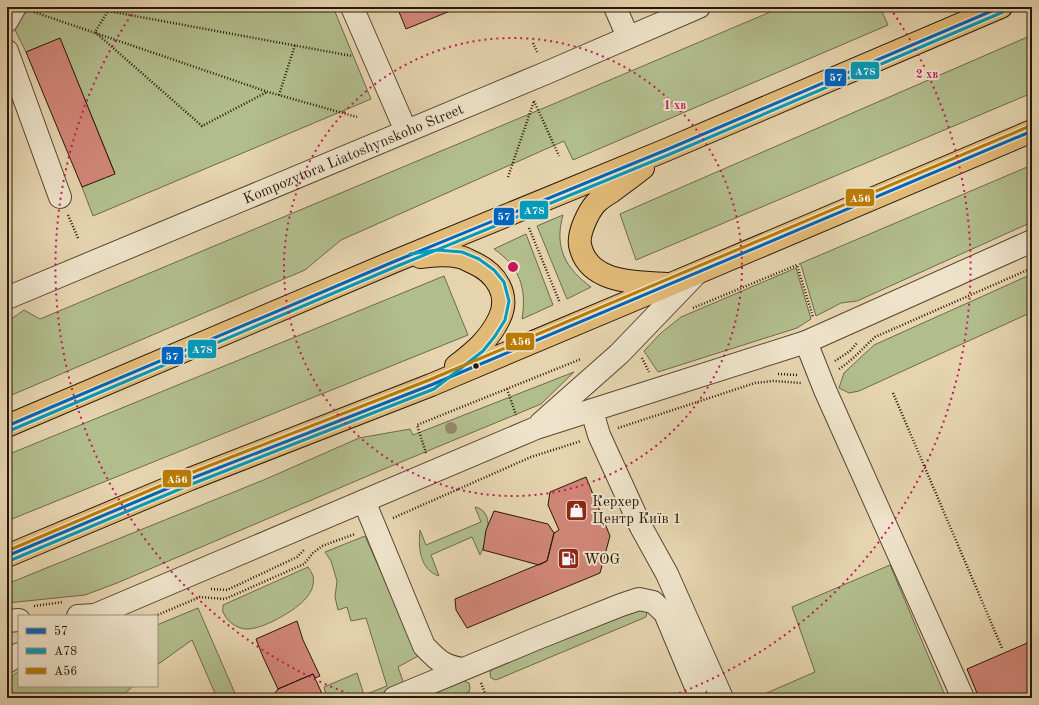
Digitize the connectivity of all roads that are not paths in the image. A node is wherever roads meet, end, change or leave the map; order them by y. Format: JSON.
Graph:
{"nodes":[{"id":1,"x":352,"y":7,"type":"edge"},
{"id":2,"x":615,"y":7,"type":"edge"},
{"id":3,"x":699,"y":7,"type":"edge"},
{"id":4,"x":1001,"y":7,"type":"edge"},
{"id":5,"x":23,"y":9,"type":"edge"},
{"id":6,"x":7,"y":21,"type":"edge"},
{"id":7,"x":628,"y":37,"type":"junction"},
{"id":8,"x":7,"y":51,"type":"edge"},
{"id":9,"x":406,"y":131,"type":"junction"},
{"id":10,"x":1027,"y":135,"type":"edge"},
{"id":11,"x":666,"y":150,"type":"junction"},
{"id":12,"x":60,"y":197,"type":"road end"},
{"id":13,"x":1032,"y":241,"type":"edge"},
{"id":14,"x":393,"y":262,"type":"junction"},
{"id":15,"x":696,"y":274,"type":"junction"},
{"id":16,"x":671,"y":284,"type":"junction"},
{"id":17,"x":7,"y":298,"type":"edge"},
{"id":18,"x":806,"y":342,"type":"junction"},
{"id":19,"x":431,"y":385,"type":"junction"},
{"id":20,"x":592,"y":411,"type":"junction"},
{"id":21,"x":526,"y":423,"type":"junction"},
{"id":22,"x":7,"y":426,"type":"edge"},
{"id":23,"x":364,"y":501,"type":"junction"},
{"id":24,"x":7,"y":556,"type":"edge"},
{"id":25,"x":90,"y":615,"type":"edge"},
{"id":26,"x":18,"y":620,"type":"edge"},
{"id":27,"x":7,"y":621,"type":"edge"},
{"id":28,"x":424,"y":646,"type":"junction"},
{"id":29,"x":18,"y":655,"type":"edge"},
{"id":30,"x":7,"y":662,"type":"edge"},
{"id":31,"x":462,"y":669,"type":"junction"},
{"id":32,"x":696,"y":686,"type":"dead end"},
{"id":33,"x":402,"y":695,"type":"edge"},
{"id":34,"x":722,"y":698,"type":"edge"},
{"id":35,"x":963,"y":698,"type":"edge"}],
"edges":[{"from":1,"to":9,"type":"street"},
{"from":2,"to":7,"type":"street"},
{"from":3,"to":7,"type":"street","name":"Kompozytora Liatoshynskoho Street"},
{"from":4,"to":11,"type":"highway"},
{"from":5,"to":6,"type":"street"},
{"from":7,"to":9,"type":"street","name":"Kompozytora Liatoshynskoho Street"},
{"from":8,"to":12,"type":"street"},
{"from":9,"to":17,"type":"street","name":"Kompozytora Liatoshynskoho Street"},
{"from":10,"to":15,"type":"highway"},
{"from":11,"to":14,"type":"highway"},
{"from":11,"to":16,"type":"highway"},
{"from":13,"to":18,"type":"street"},
{"from":14,"to":19,"type":"highway"},
{"from":14,"to":22,"type":"highway"},
{"from":15,"to":16,"type":"highway"},
{"from":15,"to":21,"type":"street"},
{"from":16,"to":19,"type":"highway"},
{"from":18,"to":20,"type":"street"},
{"from":18,"to":35,"type":"street"},
{"from":19,"to":24,"type":"highway"},
{"from":20,"to":21,"type":"street"},
{"from":20,"to":34,"type":"street"},
{"from":21,"to":23,"type":"street"},
{"from":23,"to":25,"type":"street"},
{"from":23,"to":28,"type":"street"},
{"from":26,"to":27,"type":"street"},
{"from":28,"to":31,"type":"street"},
{"from":28,"to":33,"type":"street"},
{"from":29,"to":30,"type":"street"},
{"from":31,"to":32,"type":"street"},
{"from":31,"to":33,"type":"street"}]}
